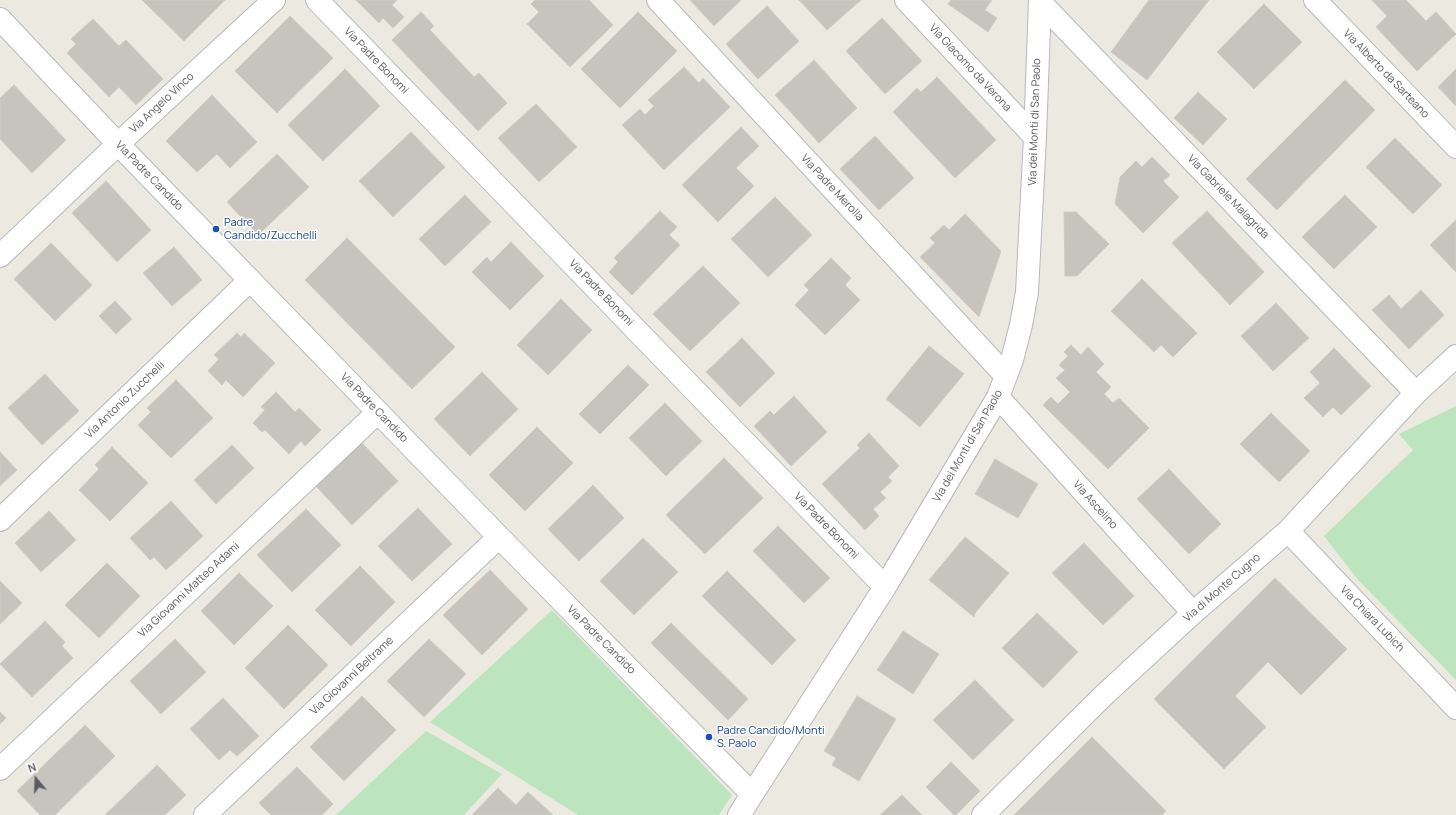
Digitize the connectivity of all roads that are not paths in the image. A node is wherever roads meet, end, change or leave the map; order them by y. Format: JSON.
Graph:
{"nodes":[{"id":1,"x":274,"y":0,"type":"edge"},
{"id":2,"x":317,"y":0,"type":"edge"},
{"id":3,"x":658,"y":0,"type":"edge"},
{"id":4,"x":906,"y":0,"type":"edge"},
{"id":5,"x":1315,"y":0,"type":"edge"},
{"id":6,"x":1040,"y":1,"type":"edge"},
{"id":7,"x":0,"y":19,"type":"edge"},
{"id":8,"x":1035,"y":137,"type":"junction"},
{"id":9,"x":118,"y":144,"type":"junction"},
{"id":10,"x":1456,"y":147,"type":"edge"},
{"id":11,"x":0,"y":256,"type":"edge"},
{"id":12,"x":250,"y":280,"type":"junction"},
{"id":13,"x":1455,"y":358,"type":"edge"},
{"id":14,"x":1006,"y":376,"type":"junction"},
{"id":15,"x":1416,"y":393,"type":"junction"},
{"id":16,"x":998,"y":397,"type":"junction"},
{"id":17,"x":378,"y":412,"type":"junction"},
{"id":18,"x":0,"y":520,"type":"edge"},
{"id":19,"x":1288,"y":531,"type":"junction"},
{"id":20,"x":499,"y":537,"type":"junction"},
{"id":21,"x":885,"y":587,"type":"junction"},
{"id":22,"x":1193,"y":613,"type":"junction"},
{"id":23,"x":1456,"y":708,"type":"edge"},
{"id":24,"x":0,"y":769,"type":"edge"},
{"id":25,"x":752,"y":794,"type":"junction"},
{"id":26,"x":205,"y":815,"type":"edge"},
{"id":27,"x":739,"y":815,"type":"edge"},
{"id":28,"x":983,"y":815,"type":"edge"}],
"edges":[{"from":1,"to":9,"type":"street","name":"Via Angelo Vinco"},
{"from":2,"to":21,"type":"street","name":"Via Padre Bonomi"},
{"from":3,"to":14,"type":"street","name":"Via Padre Merolla"},
{"from":4,"to":8,"type":"street","name":"Via Giacomo da Verona"},
{"from":5,"to":10,"type":"street","name":"Via Alberto da Sarteano"},
{"from":6,"to":8,"type":"street","name":"Via dei Monti di San Paolo"},
{"from":6,"to":15,"type":"street","name":"Via Gabriele Malagrida"},
{"from":7,"to":9,"type":"street","name":"Via Padre Candido"},
{"from":8,"to":14,"type":"street","name":"Via dei Monti di San Paolo"},
{"from":9,"to":11,"type":"street","name":"Via Angelo Vinco"},
{"from":9,"to":12,"type":"street","name":"Via Padre Candido"},
{"from":12,"to":17,"type":"street","name":"Via Padre Candido"},
{"from":12,"to":18,"type":"street","name":"Via Antonio Zucchelli"},
{"from":13,"to":15,"type":"street","name":"Via di Monte Cugno"},
{"from":14,"to":16,"type":"street","name":"Via dei Monti di San Paolo"},
{"from":15,"to":19,"type":"street","name":"Via di Monte Cugno"},
{"from":16,"to":21,"type":"street","name":"Via dei Monti di San Paolo"},
{"from":16,"to":22,"type":"street","name":"Via Ascelino"},
{"from":17,"to":20,"type":"street","name":"Via Padre Candido"},
{"from":17,"to":24,"type":"street","name":"Via Giovanni Matteo Adami"},
{"from":19,"to":22,"type":"street","name":"Via di Monte Cugno"},
{"from":19,"to":23,"type":"street","name":"Via Chiara Lubich"},
{"from":20,"to":25,"type":"street","name":"Via Padre Candido"},
{"from":20,"to":26,"type":"street","name":"Via Giovanni Beltrame"},
{"from":21,"to":25,"type":"street","name":"Via dei Monti di San Paolo"},
{"from":22,"to":28,"type":"street","name":"Via di Monte Cugno"},
{"from":25,"to":27,"type":"street","name":"Via dei Monti di San Paolo"}]}
